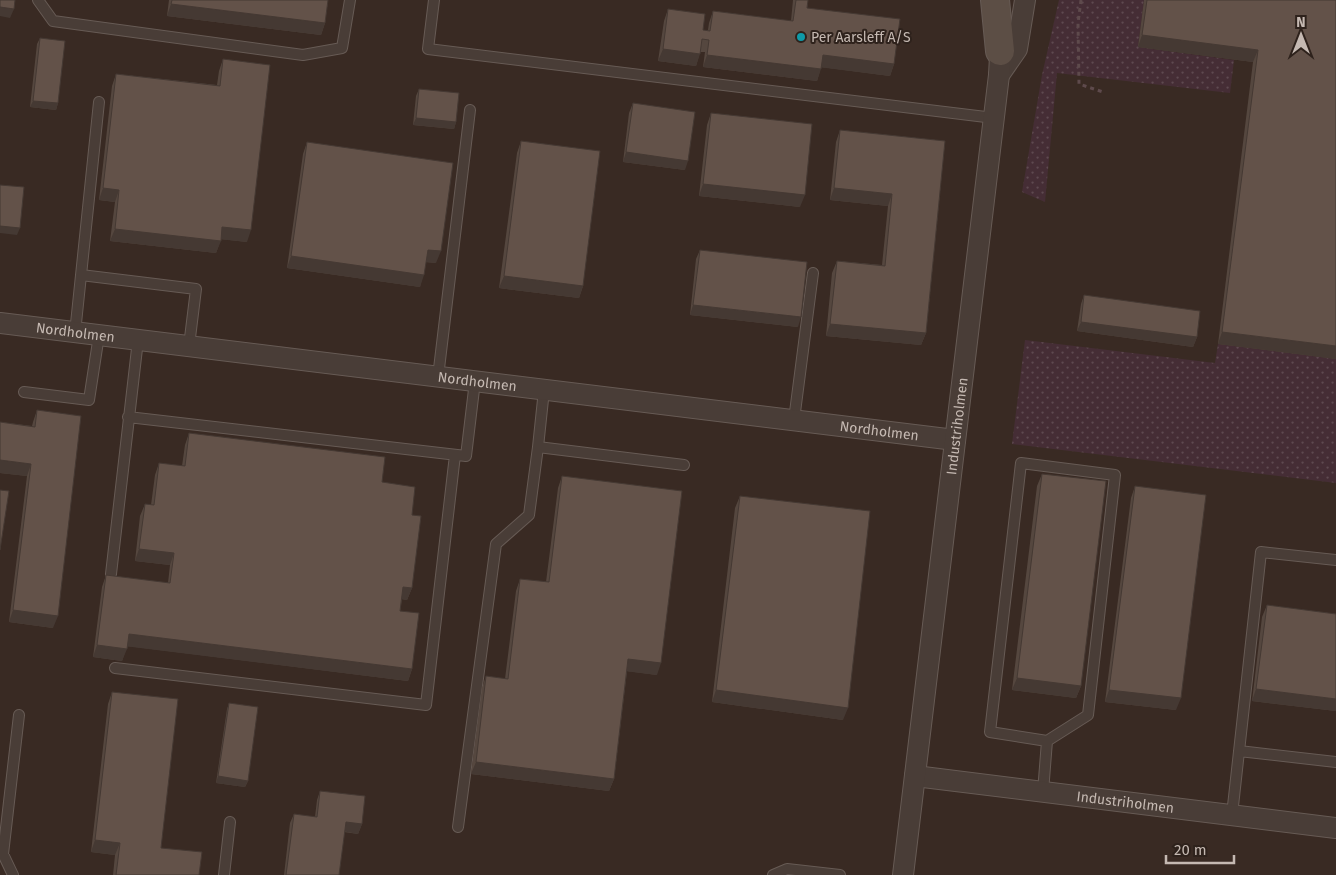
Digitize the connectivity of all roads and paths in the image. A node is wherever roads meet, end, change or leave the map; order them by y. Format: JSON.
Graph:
{"nodes":[{"id":1,"x":38,"y":0,"type":"edge"},
{"id":2,"x":350,"y":0,"type":"edge"},
{"id":3,"x":434,"y":0,"type":"edge"},
{"id":4,"x":995,"y":0,"type":"edge"},
{"id":5,"x":1003,"y":0,"type":"edge"},
{"id":6,"x":1025,"y":0,"type":"edge"},
{"id":7,"x":1081,"y":0,"type":"edge"},
{"id":8,"x":1000,"y":63,"type":"junction"},
{"id":9,"x":1103,"y":92,"type":"dead end"},
{"id":10,"x":99,"y":102,"type":"dead end"},
{"id":11,"x":470,"y":110,"type":"dead end"},
{"id":12,"x":994,"y":118,"type":"junction"},
{"id":13,"x":813,"y":273,"type":"dead end"},
{"id":14,"x":81,"y":276,"type":"junction"},
{"id":15,"x":0,"y":323,"type":"edge"},
{"id":16,"x":75,"y":333,"type":"junction"},
{"id":17,"x":99,"y":335,"type":"junction"},
{"id":18,"x":138,"y":340,"type":"junction"},
{"id":19,"x":189,"y":346,"type":"junction"},
{"id":20,"x":438,"y":377,"type":"junction"},
{"id":21,"x":475,"y":381,"type":"junction"},
{"id":22,"x":544,"y":390,"type":"junction"},
{"id":23,"x":24,"y":392,"type":"dead end"},
{"id":24,"x":128,"y":417,"type":"junction"},
{"id":25,"x":794,"y":420,"type":"junction"},
{"id":26,"x":955,"y":440,"type":"junction"},
{"id":27,"x":538,"y":447,"type":"junction"},
{"id":28,"x":455,"y":455,"type":"junction"},
{"id":29,"x":684,"y":465,"type":"dead end"},
{"id":30,"x":1336,"y":560,"type":"edge"},
{"id":31,"x":111,"y":574,"type":"edge"},
{"id":32,"x":115,"y":668,"type":"edge"},
{"id":33,"x":19,"y":715,"type":"dead end"},
{"id":34,"x":1048,"y":741,"type":"junction"},
{"id":35,"x":1239,"y":751,"type":"junction"},
{"id":36,"x":1336,"y":762,"type":"edge"},
{"id":37,"x":915,"y":776,"type":"junction"},
{"id":38,"x":1042,"y":792,"type":"junction"},
{"id":39,"x":1232,"y":815,"type":"junction"},
{"id":40,"x":230,"y":822,"type":"dead end"},
{"id":41,"x":458,"y":827,"type":"dead end"},
{"id":42,"x":1336,"y":828,"type":"edge"},
{"id":43,"x":13,"y":875,"type":"edge"},
{"id":44,"x":224,"y":875,"type":"edge"},
{"id":45,"x":773,"y":875,"type":"edge"},
{"id":46,"x":840,"y":875,"type":"edge"},
{"id":47,"x":903,"y":875,"type":"edge"}],
"edges":[{"from":1,"to":2,"type":"lane"},
{"from":3,"to":12,"type":"lane"},
{"from":4,"to":8,"type":"street"},
{"from":5,"to":8,"type":"street","name":"Industriholmen"},
{"from":6,"to":8,"type":"street","name":"Industriholmen"},
{"from":7,"to":9,"type":"path"},
{"from":8,"to":12,"type":"street","name":"Industriholmen"},
{"from":10,"to":14,"type":"lane"},
{"from":11,"to":20,"type":"lane"},
{"from":12,"to":26,"type":"street","name":"Industriholmen"},
{"from":13,"to":25,"type":"lane"},
{"from":14,"to":16,"type":"lane"},
{"from":14,"to":19,"type":"lane"},
{"from":15,"to":16,"type":"street","name":"Nordholmen"},
{"from":16,"to":17,"type":"street","name":"Nordholmen"},
{"from":17,"to":18,"type":"street","name":"Nordholmen"},
{"from":17,"to":23,"type":"lane"},
{"from":18,"to":19,"type":"street","name":"Nordholmen"},
{"from":18,"to":24,"type":"lane"},
{"from":19,"to":20,"type":"street","name":"Nordholmen"},
{"from":20,"to":21,"type":"street","name":"Nordholmen"},
{"from":21,"to":22,"type":"street","name":"Nordholmen"},
{"from":21,"to":28,"type":"lane"},
{"from":22,"to":25,"type":"street","name":"Nordholmen"},
{"from":22,"to":27,"type":"lane"},
{"from":24,"to":28,"type":"lane"},
{"from":24,"to":31,"type":"lane"},
{"from":25,"to":26,"type":"street","name":"Nordholmen"},
{"from":26,"to":37,"type":"street","name":"Industriholmen"},
{"from":27,"to":29,"type":"lane"},
{"from":27,"to":41,"type":"lane"},
{"from":28,"to":32,"type":"lane"},
{"from":30,"to":35,"type":"lane"},
{"from":33,"to":43,"type":"lane"},
{"from":34,"to":34,"type":"lane"},
{"from":34,"to":38,"type":"lane"},
{"from":35,"to":36,"type":"lane"},
{"from":35,"to":39,"type":"lane"},
{"from":37,"to":38,"type":"street","name":"Industriholmen"},
{"from":37,"to":47,"type":"street","name":"Industriholmen"},
{"from":38,"to":39,"type":"street","name":"Industriholmen"},
{"from":39,"to":42,"type":"street","name":"Industriholmen"},
{"from":40,"to":44,"type":"lane"},
{"from":45,"to":46,"type":"lane"}]}
